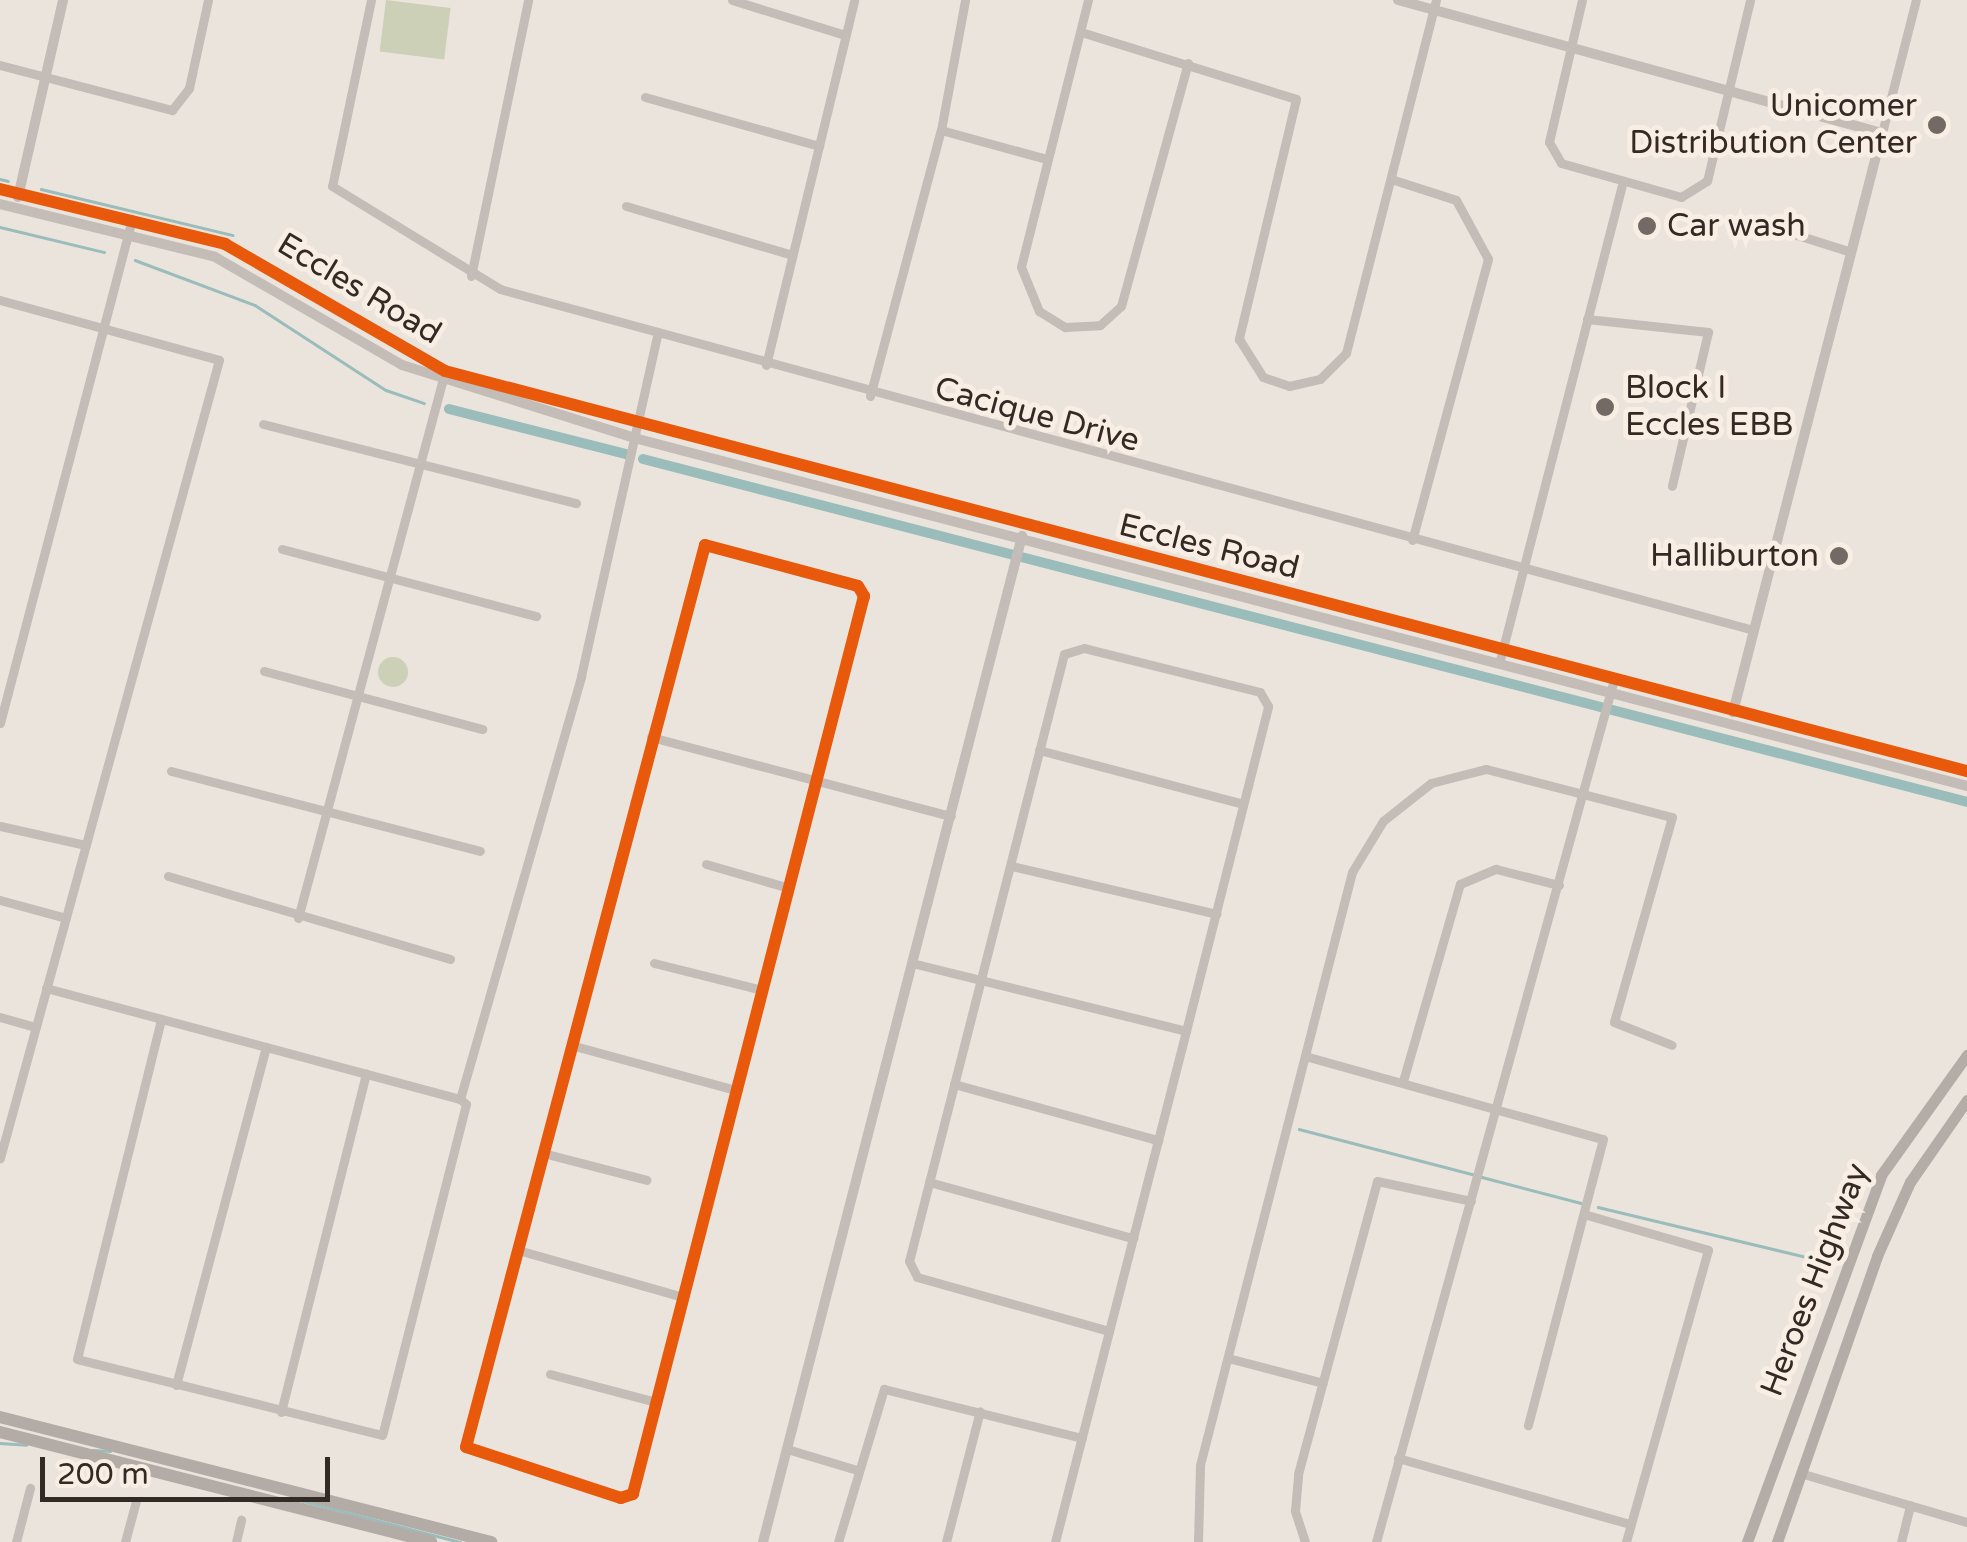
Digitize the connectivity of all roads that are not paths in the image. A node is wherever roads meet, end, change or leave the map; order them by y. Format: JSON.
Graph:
{"nodes":[{"id":1,"x":62,"y":0,"type":"edge"},
{"id":2,"x":208,"y":0,"type":"edge"},
{"id":3,"x":371,"y":0,"type":"edge"},
{"id":4,"x":528,"y":0,"type":"edge"},
{"id":5,"x":732,"y":0,"type":"edge"},
{"id":6,"x":854,"y":0,"type":"edge"},
{"id":7,"x":965,"y":0,"type":"edge"},
{"id":8,"x":1088,"y":0,"type":"edge"},
{"id":9,"x":1398,"y":0,"type":"edge"},
{"id":10,"x":1582,"y":0,"type":"edge"},
{"id":11,"x":1750,"y":0,"type":"edge"},
{"id":12,"x":1916,"y":0,"type":"edge"},
{"id":13,"x":1434,"y":5,"type":"edge"},
{"id":14,"x":1082,"y":32,"type":"junction"},
{"id":15,"x":845,"y":34,"type":"junction"},
{"id":16,"x":1568,"y":49,"type":"junction"},
{"id":17,"x":1188,"y":63,"type":"junction"},
{"id":18,"x":0,"y":65,"type":"edge"},
{"id":19,"x":47,"y":77,"type":"junction"},
{"id":20,"x":1732,"y":93,"type":"junction"},
{"id":21,"x":645,"y":97,"type":"dead end"},
{"id":22,"x":941,"y":130,"type":"junction"},
{"id":23,"x":1882,"y":134,"type":"junction"},
{"id":24,"x":818,"y":146,"type":"junction"},
{"id":25,"x":1046,"y":158,"type":"junction"},
{"id":26,"x":1391,"y":180,"type":"junction"},
{"id":27,"x":1622,"y":186,"type":"junction"},
{"id":28,"x":0,"y":189,"type":"edge"},
{"id":29,"x":19,"y":194,"type":"junction"},
{"id":30,"x":0,"y":204,"type":"edge"},
{"id":31,"x":626,"y":206,"type":"dead end"},
{"id":32,"x":16,"y":208,"type":"junction"},
{"id":33,"x":132,"y":219,"type":"junction"},
{"id":34,"x":1775,"y":228,"type":"dead end"},
{"id":35,"x":129,"y":233,"type":"junction"},
{"id":36,"x":1848,"y":251,"type":"junction"},
{"id":37,"x":792,"y":254,"type":"junction"},
{"id":38,"x":471,"y":276,"type":"junction"},
{"id":39,"x":0,"y":300,"type":"edge"},
{"id":40,"x":1588,"y":319,"type":"junction"},
{"id":41,"x":106,"y":329,"type":"junction"},
{"id":42,"x":657,"y":336,"type":"junction"},
{"id":43,"x":766,"y":365,"type":"junction"},
{"id":44,"x":443,"y":376,"type":"junction"},
{"id":45,"x":870,"y":396,"type":"junction"},
{"id":46,"x":263,"y":424,"type":"dead end"},
{"id":47,"x":639,"y":434,"type":"junction"},
{"id":48,"x":419,"y":458,"type":"junction"},
{"id":49,"x":1672,"y":486,"type":"dead end"},
{"id":50,"x":576,"y":503,"type":"dead end"},
{"id":51,"x":1023,"y":534,"type":"junction"},
{"id":52,"x":1412,"y":540,"type":"junction"},
{"id":53,"x":282,"y":549,"type":"dead end"},
{"id":54,"x":1521,"y":568,"type":"junction"},
{"id":55,"x":388,"y":576,"type":"junction"},
{"id":56,"x":536,"y":616,"type":"dead end"},
{"id":57,"x":1754,"y":630,"type":"junction"},
{"id":58,"x":1503,"y":648,"type":"junction"},
{"id":59,"x":1500,"y":660,"type":"junction"},
{"id":60,"x":264,"y":671,"type":"dead end"},
{"id":61,"x":1614,"y":678,"type":"junction"},
{"id":62,"x":1611,"y":691,"type":"junction"},
{"id":63,"x":357,"y":694,"type":"junction"},
{"id":64,"x":1734,"y":709,"type":"junction"},
{"id":65,"x":1731,"y":722,"type":"junction"},
{"id":66,"x":0,"y":723,"type":"edge"},
{"id":67,"x":482,"y":729,"type":"dead end"},
{"id":68,"x":651,"y":737,"type":"junction"},
{"id":69,"x":1040,"y":750,"type":"junction"},
{"id":70,"x":171,"y":771,"type":"dead end"},
{"id":71,"x":1967,"y":771,"type":"edge"},
{"id":72,"x":817,"y":781,"type":"junction"},
{"id":73,"x":1967,"y":786,"type":"edge"},
{"id":74,"x":1582,"y":794,"type":"junction"},
{"id":75,"x":1243,"y":804,"type":"junction"},
{"id":76,"x":326,"y":809,"type":"junction"},
{"id":77,"x":950,"y":816,"type":"junction"},
{"id":78,"x":0,"y":826,"type":"edge"},
{"id":79,"x":86,"y":845,"type":"junction"},
{"id":80,"x":480,"y":851,"type":"dead end"},
{"id":81,"x":706,"y":864,"type":"dead end"},
{"id":82,"x":1012,"y":866,"type":"junction"},
{"id":83,"x":168,"y":876,"type":"dead end"},
{"id":84,"x":1560,"y":884,"type":"junction"},
{"id":85,"x":789,"y":888,"type":"junction"},
{"id":86,"x":0,"y":900,"type":"edge"},
{"id":87,"x":1216,"y":914,"type":"junction"},
{"id":88,"x":66,"y":918,"type":"junction"},
{"id":89,"x":298,"y":918,"type":"junction"},
{"id":90,"x":450,"y":960,"type":"dead end"},
{"id":91,"x":654,"y":963,"type":"dead end"},
{"id":92,"x":916,"y":964,"type":"junction"},
{"id":93,"x":980,"y":980,"type":"junction"},
{"id":94,"x":46,"y":988,"type":"junction"},
{"id":95,"x":762,"y":990,"type":"junction"},
{"id":96,"x":0,"y":1017,"type":"edge"},
{"id":97,"x":161,"y":1019,"type":"junction"},
{"id":98,"x":36,"y":1028,"type":"junction"},
{"id":99,"x":1186,"y":1031,"type":"junction"},
{"id":100,"x":571,"y":1045,"type":"junction"},
{"id":101,"x":1672,"y":1045,"type":"dead end"},
{"id":102,"x":266,"y":1047,"type":"junction"},
{"id":103,"x":1967,"y":1055,"type":"edge"},
{"id":104,"x":1305,"y":1056,"type":"junction"},
{"id":105,"x":366,"y":1074,"type":"junction"},
{"id":106,"x":1403,"y":1081,"type":"junction"},
{"id":107,"x":954,"y":1084,"type":"junction"},
{"id":108,"x":735,"y":1090,"type":"junction"},
{"id":109,"x":460,"y":1099,"type":"junction"},
{"id":110,"x":1967,"y":1100,"type":"edge"},
{"id":111,"x":1499,"y":1106,"type":"junction"},
{"id":112,"x":3,"y":1134,"type":"edge"},
{"id":113,"x":1158,"y":1140,"type":"junction"},
{"id":114,"x":543,"y":1153,"type":"junction"},
{"id":115,"x":0,"y":1158,"type":"edge"},
{"id":116,"x":648,"y":1180,"type":"dead end"},
{"id":117,"x":929,"y":1182,"type":"junction"},
{"id":118,"x":1471,"y":1202,"type":"junction"},
{"id":119,"x":1587,"y":1215,"type":"junction"},
{"id":120,"x":1133,"y":1238,"type":"junction"},
{"id":121,"x":518,"y":1250,"type":"junction"},
{"id":122,"x":683,"y":1297,"type":"junction"},
{"id":123,"x":1109,"y":1331,"type":"junction"},
{"id":124,"x":1228,"y":1358,"type":"junction"},
{"id":125,"x":550,"y":1374,"type":"dead end"},
{"id":126,"x":1323,"y":1383,"type":"junction"},
{"id":127,"x":176,"y":1386,"type":"junction"},
{"id":128,"x":656,"y":1402,"type":"junction"},
{"id":129,"x":980,"y":1411,"type":"junction"},
{"id":130,"x":281,"y":1412,"type":"junction"},
{"id":131,"x":0,"y":1417,"type":"edge"},
{"id":132,"x":1528,"y":1425,"type":"dead end"},
{"id":133,"x":0,"y":1432,"type":"edge"},
{"id":134,"x":1082,"y":1438,"type":"junction"},
{"id":135,"x":787,"y":1449,"type":"junction"},
{"id":136,"x":1398,"y":1458,"type":"junction"},
{"id":137,"x":858,"y":1470,"type":"junction"},
{"id":138,"x":1800,"y":1473,"type":"junction"},
{"id":139,"x":30,"y":1488,"type":"dead end"},
{"id":140,"x":136,"y":1501,"type":"dead end"},
{"id":141,"x":1910,"y":1505,"type":"junction"},
{"id":142,"x":241,"y":1520,"type":"dead end"},
{"id":143,"x":1967,"y":1522,"type":"edge"},
{"id":144,"x":1630,"y":1524,"type":"junction"},
{"id":145,"x":16,"y":1542,"type":"edge"},
{"id":146,"x":125,"y":1542,"type":"edge"},
{"id":147,"x":236,"y":1542,"type":"edge"},
{"id":148,"x":430,"y":1542,"type":"edge"},
{"id":149,"x":492,"y":1542,"type":"edge"},
{"id":150,"x":763,"y":1542,"type":"edge"},
{"id":151,"x":838,"y":1542,"type":"edge"},
{"id":152,"x":946,"y":1542,"type":"edge"},
{"id":153,"x":1055,"y":1542,"type":"edge"},
{"id":154,"x":1198,"y":1542,"type":"edge"},
{"id":155,"x":1306,"y":1542,"type":"edge"},
{"id":156,"x":1376,"y":1542,"type":"edge"},
{"id":157,"x":1626,"y":1542,"type":"edge"},
{"id":158,"x":1747,"y":1542,"type":"edge"},
{"id":159,"x":1776,"y":1542,"type":"edge"},
{"id":160,"x":1901,"y":1542,"type":"edge"}],
"edges":[{"from":1,"to":19,"type":"street"},
{"from":2,"to":19,"type":"street"},
{"from":3,"to":38,"type":"street","name":"Cacique Drive"},
{"from":4,"to":38,"type":"street"},
{"from":5,"to":15,"type":"street"},
{"from":6,"to":15,"type":"street"},
{"from":7,"to":22,"type":"street"},
{"from":8,"to":14,"type":"street"},
{"from":9,"to":13,"type":"street"},
{"from":10,"to":16,"type":"street"},
{"from":11,"to":20,"type":"street"},
{"from":12,"to":23,"type":"street"},
{"from":13,"to":16,"type":"street"},
{"from":13,"to":26,"type":"street"},
{"from":14,"to":17,"type":"street"},
{"from":14,"to":25,"type":"street"},
{"from":15,"to":24,"type":"street"},
{"from":16,"to":20,"type":"street"},
{"from":16,"to":27,"type":"street"},
{"from":17,"to":25,"type":"street"},
{"from":17,"to":26,"type":"street"},
{"from":18,"to":19,"type":"street"},
{"from":19,"to":29,"type":"street"},
{"from":20,"to":23,"type":"street"},
{"from":20,"to":27,"type":"street"},
{"from":21,"to":24,"type":"street"},
{"from":22,"to":25,"type":"street"},
{"from":22,"to":45,"type":"street"},
{"from":23,"to":36,"type":"street"},
{"from":24,"to":37,"type":"street"},
{"from":26,"to":52,"type":"street"},
{"from":27,"to":40,"type":"street"},
{"from":28,"to":29,"type":"street","name":"Eccles Road"},
{"from":29,"to":32,"type":"street"},
{"from":29,"to":33,"type":"street","name":"Eccles Road"},
{"from":30,"to":32,"type":"street","name":"Eccles Road"},
{"from":31,"to":37,"type":"street"},
{"from":32,"to":35,"type":"street","name":"Eccles Road"},
{"from":33,"to":35,"type":"street"},
{"from":33,"to":44,"type":"street","name":"Eccles Road"},
{"from":34,"to":36,"type":"street"},
{"from":35,"to":41,"type":"street"},
{"from":35,"to":44,"type":"street","name":"Eccles Road"},
{"from":36,"to":57,"type":"street"},
{"from":37,"to":43,"type":"street"},
{"from":38,"to":42,"type":"street","name":"Cacique Drive"},
{"from":39,"to":41,"type":"street"},
{"from":40,"to":49,"type":"street"},
{"from":40,"to":54,"type":"street"},
{"from":41,"to":66,"type":"street"},
{"from":41,"to":79,"type":"street"},
{"from":42,"to":43,"type":"street","name":"Cacique Drive"},
{"from":42,"to":47,"type":"street"},
{"from":43,"to":45,"type":"street","name":"Cacique Drive"},
{"from":44,"to":47,"type":"street","name":"Eccles Road"},
{"from":44,"to":48,"type":"street"},
{"from":45,"to":52,"type":"street","name":"Cacique Drive"},
{"from":46,"to":48,"type":"street"},
{"from":47,"to":51,"type":"street","name":"Eccles Road"},
{"from":47,"to":109,"type":"street"},
{"from":48,"to":50,"type":"street"},
{"from":48,"to":55,"type":"street"},
{"from":51,"to":58,"type":"street","name":"Eccles Road"},
{"from":51,"to":59,"type":"street","name":"Eccles Road"},
{"from":51,"to":77,"type":"street"},
{"from":52,"to":54,"type":"street","name":"Cacique Drive"},
{"from":53,"to":55,"type":"street"},
{"from":54,"to":57,"type":"street","name":"Cacique Drive"},
{"from":54,"to":58,"type":"street"},
{"from":55,"to":56,"type":"street"},
{"from":55,"to":63,"type":"street"},
{"from":57,"to":64,"type":"street"},
{"from":58,"to":59,"type":"street"},
{"from":58,"to":61,"type":"street","name":"Eccles Road"},
{"from":59,"to":62,"type":"street","name":"Eccles Road"},
{"from":60,"to":63,"type":"street"},
{"from":61,"to":62,"type":"street"},
{"from":61,"to":64,"type":"street","name":"Eccles Road"},
{"from":62,"to":65,"type":"street","name":"Eccles Road"},
{"from":62,"to":74,"type":"street"},
{"from":63,"to":67,"type":"street"},
{"from":63,"to":76,"type":"street"},
{"from":64,"to":65,"type":"street"},
{"from":64,"to":71,"type":"street","name":"Eccles Road"},
{"from":65,"to":73,"type":"street","name":"Eccles Road"},
{"from":68,"to":72,"type":"street"},
{"from":68,"to":72,"type":"street"},
{"from":68,"to":100,"type":"street"},
{"from":69,"to":75,"type":"street"},
{"from":69,"to":75,"type":"street"},
{"from":69,"to":82,"type":"street"},
{"from":70,"to":76,"type":"street"},
{"from":72,"to":77,"type":"street"},
{"from":72,"to":85,"type":"street"},
{"from":74,"to":84,"type":"street"},
{"from":74,"to":101,"type":"street"},
{"from":74,"to":104,"type":"street"},
{"from":75,"to":87,"type":"street"},
{"from":76,"to":80,"type":"street"},
{"from":76,"to":89,"type":"street"},
{"from":77,"to":92,"type":"street"},
{"from":78,"to":79,"type":"street"},
{"from":79,"to":88,"type":"street"},
{"from":81,"to":85,"type":"street"},
{"from":82,"to":87,"type":"street"},
{"from":82,"to":93,"type":"street"},
{"from":83,"to":89,"type":"street"},
{"from":84,"to":106,"type":"street"},
{"from":84,"to":111,"type":"street"},
{"from":85,"to":95,"type":"street"},
{"from":86,"to":88,"type":"street"},
{"from":87,"to":99,"type":"street"},
{"from":88,"to":94,"type":"street"},
{"from":89,"to":90,"type":"street"},
{"from":91,"to":95,"type":"street"},
{"from":92,"to":93,"type":"street"},
{"from":92,"to":135,"type":"street"},
{"from":93,"to":99,"type":"street"},
{"from":93,"to":107,"type":"street"},
{"from":94,"to":97,"type":"street"},
{"from":94,"to":98,"type":"street"},
{"from":95,"to":108,"type":"street"},
{"from":96,"to":98,"type":"street"},
{"from":97,"to":102,"type":"street"},
{"from":97,"to":127,"type":"street"},
{"from":98,"to":112,"type":"street"},
{"from":99,"to":113,"type":"street"},
{"from":100,"to":108,"type":"street"},
{"from":100,"to":114,"type":"street"},
{"from":102,"to":105,"type":"street"},
{"from":102,"to":127,"type":"street"},
{"from":103,"to":158,"type":"main road","name":"Heroes Highway"},
{"from":104,"to":106,"type":"street"},
{"from":104,"to":124,"type":"street"},
{"from":105,"to":109,"type":"street"},
{"from":105,"to":130,"type":"street"},
{"from":106,"to":111,"type":"street"},
{"from":107,"to":113,"type":"street"},
{"from":107,"to":117,"type":"street"},
{"from":108,"to":122,"type":"street"},
{"from":109,"to":130,"type":"street"},
{"from":110,"to":138,"type":"main road","name":"Heroes Highway"},
{"from":111,"to":118,"type":"street"},
{"from":111,"to":119,"type":"street"},
{"from":112,"to":115,"type":"street"},
{"from":113,"to":120,"type":"street"},
{"from":114,"to":116,"type":"street"},
{"from":114,"to":121,"type":"street"},
{"from":117,"to":120,"type":"street"},
{"from":117,"to":123,"type":"street"},
{"from":118,"to":126,"type":"street"},
{"from":118,"to":136,"type":"street"},
{"from":119,"to":132,"type":"street"},
{"from":119,"to":144,"type":"street"},
{"from":120,"to":123,"type":"street"},
{"from":121,"to":122,"type":"street"},
{"from":121,"to":128,"type":"street"},
{"from":122,"to":128,"type":"street"},
{"from":123,"to":134,"type":"street"},
{"from":124,"to":126,"type":"street"},
{"from":124,"to":154,"type":"street"},
{"from":125,"to":128,"type":"street"},
{"from":126,"to":155,"type":"street"},
{"from":127,"to":130,"type":"street"},
{"from":129,"to":134,"type":"street"},
{"from":129,"to":137,"type":"street"},
{"from":129,"to":152,"type":"street"},
{"from":131,"to":149,"type":"main road"},
{"from":133,"to":148,"type":"main road"},
{"from":134,"to":153,"type":"street"},
{"from":135,"to":137,"type":"street"},
{"from":135,"to":150,"type":"street"},
{"from":136,"to":144,"type":"street"},
{"from":136,"to":156,"type":"street"},
{"from":137,"to":151,"type":"street"},
{"from":138,"to":141,"type":"street"},
{"from":138,"to":159,"type":"main road","name":"Heroes Highway"},
{"from":139,"to":145,"type":"street"},
{"from":140,"to":146,"type":"street"},
{"from":141,"to":143,"type":"street"},
{"from":141,"to":160,"type":"street"},
{"from":142,"to":147,"type":"street"},
{"from":144,"to":157,"type":"street"}]}
